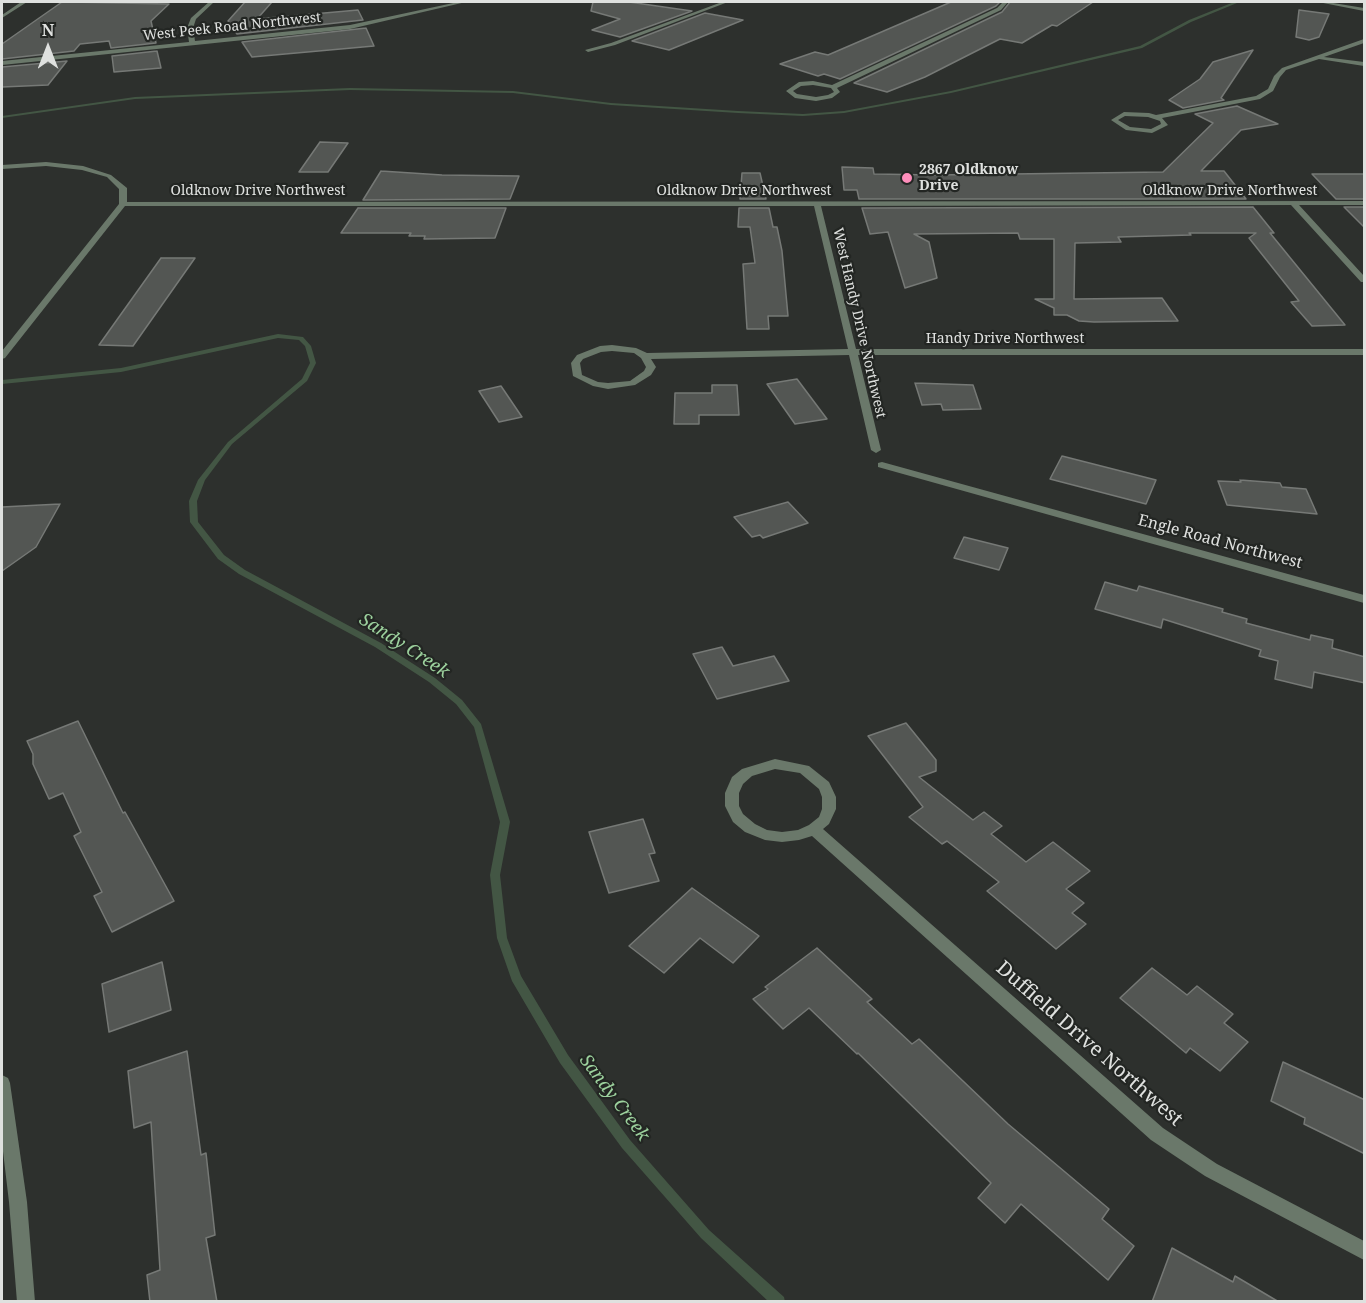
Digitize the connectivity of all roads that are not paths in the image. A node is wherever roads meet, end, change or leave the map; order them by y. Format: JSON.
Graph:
{"nodes":[{"id":1,"x":24,"y":2,"type":"edge"},
{"id":2,"x":211,"y":2,"type":"edge"},
{"id":3,"x":462,"y":2,"type":"edge"},
{"id":4,"x":725,"y":2,"type":"edge"},
{"id":5,"x":1005,"y":2,"type":"edge"},
{"id":6,"x":1321,"y":2,"type":"edge"},
{"id":7,"x":1365,"y":10,"type":"edge"},
{"id":8,"x":2,"y":17,"type":"edge"},
{"id":9,"x":1365,"y":40,"type":"edge"},
{"id":10,"x":192,"y":43,"type":"junction"},
{"id":11,"x":588,"y":50,"type":"dead end"},
{"id":12,"x":1314,"y":57,"type":"junction"},
{"id":13,"x":2,"y":63,"type":"edge"},
{"id":14,"x":1365,"y":64,"type":"edge"},
{"id":15,"x":833,"y":87,"type":"junction"},
{"id":16,"x":1157,"y":117,"type":"junction"},
{"id":17,"x":2,"y":167,"type":"edge"},
{"id":18,"x":1293,"y":202,"type":"junction"},
{"id":19,"x":817,"y":203,"type":"junction"},
{"id":20,"x":1365,"y":203,"type":"edge"},
{"id":21,"x":123,"y":204,"type":"junction"},
{"id":22,"x":1365,"y":280,"type":"edge"},
{"id":23,"x":852,"y":352,"type":"junction"},
{"id":24,"x":1365,"y":352,"type":"edge"},
{"id":25,"x":2,"y":356,"type":"edge"},
{"id":26,"x":645,"y":356,"type":"junction"},
{"id":27,"x":876,"y":450,"type":"dead end"},
{"id":28,"x":882,"y":465,"type":"dead end"},
{"id":29,"x":1365,"y":599,"type":"edge"},
{"id":30,"x":814,"y":829,"type":"junction"},
{"id":31,"x":2,"y":1083,"type":"edge"},
{"id":32,"x":1365,"y":1251,"type":"edge"},
{"id":33,"x":26,"y":1302,"type":"edge"}],
"edges":[{"from":1,"to":8,"type":"street"},
{"from":2,"to":10,"type":"street"},
{"from":3,"to":10,"type":"street","name":"West Peek Road Northwest"},
{"from":4,"to":11,"type":"street"},
{"from":5,"to":15,"type":"street"},
{"from":6,"to":7,"type":"street"},
{"from":9,"to":12,"type":"street"},
{"from":10,"to":13,"type":"street","name":"West Peek Road Northwest"},
{"from":12,"to":14,"type":"street"},
{"from":12,"to":16,"type":"street"},
{"from":15,"to":15,"type":"street"},
{"from":16,"to":16,"type":"street"},
{"from":17,"to":21,"type":"street"},
{"from":18,"to":19,"type":"street","name":"Oldknow Drive Northwest"},
{"from":18,"to":20,"type":"street","name":"Oldknow Drive Northwest"},
{"from":18,"to":22,"type":"street"},
{"from":19,"to":21,"type":"street","name":"Oldknow Drive Northwest"},
{"from":19,"to":23,"type":"street","name":"West Handy Drive Northwest"},
{"from":21,"to":25,"type":"street"},
{"from":23,"to":24,"type":"street","name":"Handy Drive Northwest"},
{"from":23,"to":26,"type":"street","name":"Handy Drive Northwest"},
{"from":23,"to":27,"type":"street","name":"West Handy Drive Northwest"},
{"from":26,"to":26,"type":"street","name":"Handy Drive Northwest"},
{"from":28,"to":29,"type":"street","name":"Engle Road Northwest"},
{"from":30,"to":30,"type":"street"},
{"from":30,"to":32,"type":"street","name":"Duffield Drive Northwest"},
{"from":31,"to":33,"type":"street"}]}
